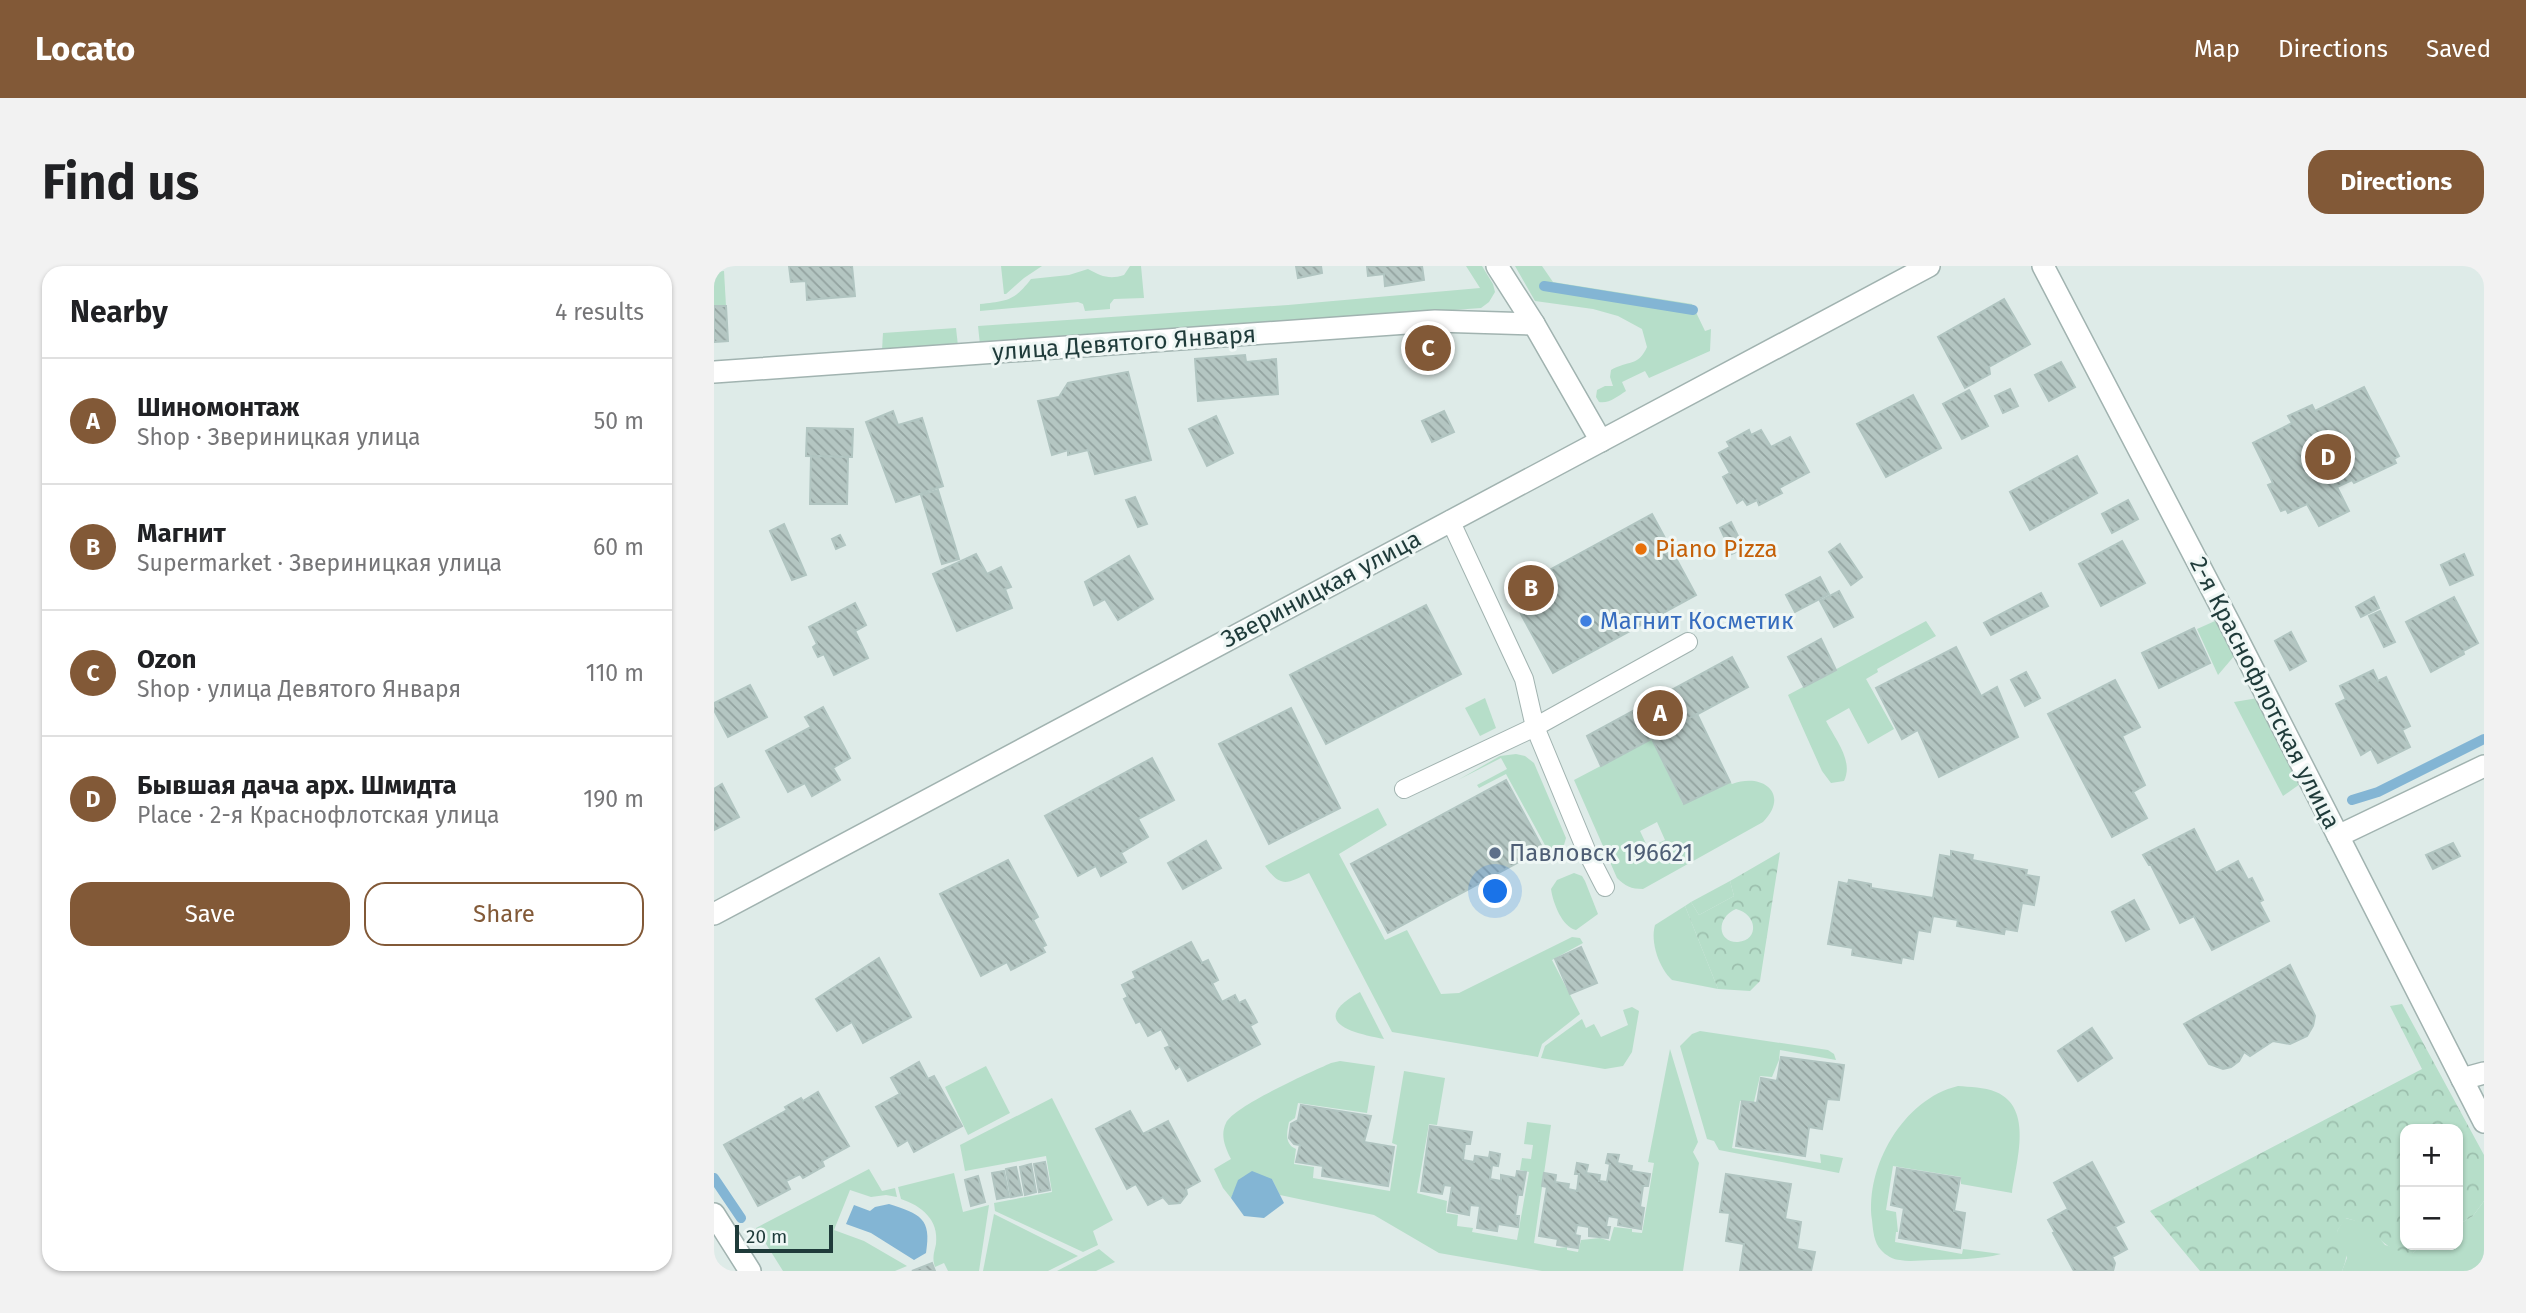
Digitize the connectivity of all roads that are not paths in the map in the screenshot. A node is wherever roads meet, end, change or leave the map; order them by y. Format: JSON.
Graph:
{"nodes":[{"id":1,"x":1497,"y":266,"type":"edge"},
{"id":2,"x":1929,"y":266,"type":"edge"},
{"id":3,"x":2043,"y":266,"type":"edge"},
{"id":4,"x":1534,"y":324,"type":"junction"},
{"id":5,"x":714,"y":372,"type":"edge"},
{"id":6,"x":1601,"y":441,"type":"junction"},
{"id":7,"x":1450,"y":520,"type":"junction"},
{"id":8,"x":1688,"y":642,"type":"dead end"},
{"id":9,"x":1535,"y":727,"type":"junction"},
{"id":10,"x":2484,"y":766,"type":"edge"},
{"id":11,"x":1404,"y":789,"type":"dead end"},
{"id":12,"x":2338,"y":836,"type":"junction"},
{"id":13,"x":1605,"y":887,"type":"dead end"},
{"id":14,"x":714,"y":914,"type":"edge"},
{"id":15,"x":2484,"y":1073,"type":"edge"},
{"id":16,"x":2462,"y":1079,"type":"junction"},
{"id":17,"x":2484,"y":1122,"type":"edge"},
{"id":18,"x":714,"y":1214,"type":"edge"},
{"id":19,"x":750,"y":1271,"type":"edge"}],
"edges":[{"from":1,"to":4,"type":"street"},
{"from":2,"to":6,"type":"street","name":"Звериницкая улица"},
{"from":3,"to":12,"type":"street","name":"2-я Краснофлотская улица"},
{"from":4,"to":5,"type":"street","name":"улица Девятого Января"},
{"from":4,"to":6,"type":"street"},
{"from":6,"to":7,"type":"street","name":"Звериницкая улица"},
{"from":7,"to":9,"type":"lane"},
{"from":7,"to":14,"type":"street","name":"Звериницкая улица"},
{"from":8,"to":9,"type":"lane"},
{"from":9,"to":11,"type":"lane"},
{"from":9,"to":13,"type":"lane"},
{"from":10,"to":12,"type":"street"},
{"from":12,"to":16,"type":"street","name":"2-я Краснофлотская улица"},
{"from":15,"to":16,"type":"street"},
{"from":16,"to":17,"type":"street","name":"2-я Краснофлотская улица"},
{"from":18,"to":19,"type":"street"}]}
